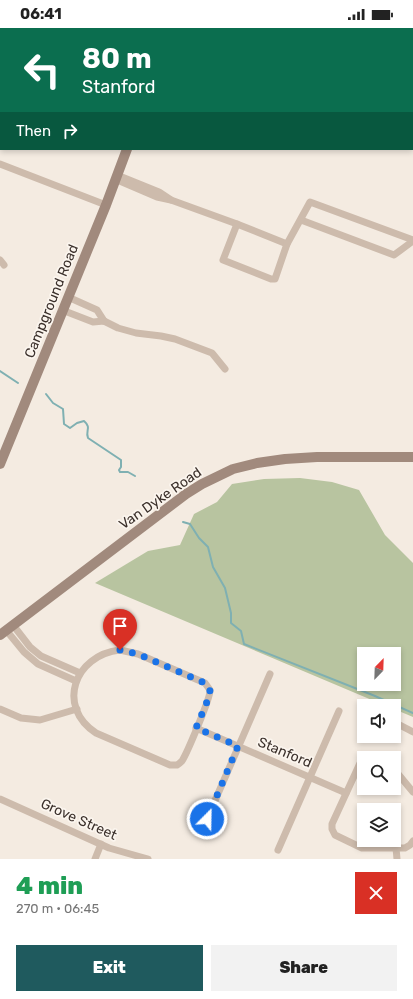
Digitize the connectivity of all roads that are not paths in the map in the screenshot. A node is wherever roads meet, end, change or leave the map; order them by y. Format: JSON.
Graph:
{"nodes":[{"id":1,"x":127,"y":150,"type":"edge"},
{"id":2,"x":0,"y":164,"type":"edge"},
{"id":3,"x":116,"y":177,"type":"junction"},
{"id":4,"x":106,"y":205,"type":"junction"},
{"id":5,"x":301,"y":220,"type":"junction"},
{"id":6,"x":237,"y":224,"type":"junction"},
{"id":7,"x":413,"y":240,"type":"edge"},
{"id":8,"x":287,"y":244,"type":"junction"},
{"id":9,"x":68,"y":297,"type":"junction"},
{"id":10,"x":62,"y":310,"type":"junction"},
{"id":11,"x":104,"y":321,"type":"junction"},
{"id":12,"x":225,"y":369,"type":"dead end"},
{"id":13,"x":1,"y":457,"type":"edge"},
{"id":14,"x":413,"y":457,"type":"edge"},
{"id":15,"x":6,"y":630,"type":"edge"},
{"id":16,"x":80,"y":673,"type":"junction"},
{"id":17,"x":270,"y":674,"type":"dead end"},
{"id":18,"x":76,"y":681,"type":"junction"},
{"id":19,"x":0,"y":709,"type":"edge"},
{"id":20,"x":77,"y":709,"type":"junction"},
{"id":21,"x":339,"y":711,"type":"dead end"},
{"id":22,"x":401,"y":726,"type":"edge"},
{"id":23,"x":196,"y":728,"type":"junction"},
{"id":24,"x":413,"y":732,"type":"edge"},
{"id":25,"x":238,"y":746,"type":"junction"},
{"id":26,"x":357,"y":770,"type":"edge"},
{"id":27,"x":401,"y":776,"type":"edge"},
{"id":28,"x":310,"y":777,"type":"junction"},
{"id":29,"x":413,"y":791,"type":"edge"},
{"id":30,"x":346,"y":793,"type":"junction"},
{"id":31,"x":0,"y":798,"type":"edge"},
{"id":32,"x":207,"y":819,"type":"dead end"},
{"id":33,"x":413,"y":841,"type":"edge"},
{"id":34,"x":101,"y":844,"type":"junction"},
{"id":35,"x":396,"y":848,"type":"junction"},
{"id":36,"x":278,"y":850,"type":"dead end"},
{"id":37,"x":95,"y":859,"type":"edge"},
{"id":38,"x":148,"y":859,"type":"edge"},
{"id":39,"x":397,"y":859,"type":"edge"}],
"edges":[{"from":1,"to":3,"type":"street","name":"Campground Road"},
{"from":2,"to":4,"type":"street"},
{"from":3,"to":4,"type":"street","name":"Campground Road"},
{"from":3,"to":6,"type":"street"},
{"from":4,"to":9,"type":"street","name":"Campground Road"},
{"from":5,"to":7,"type":"street"},
{"from":5,"to":7,"type":"street"},
{"from":5,"to":8,"type":"street"},
{"from":6,"to":8,"type":"street"},
{"from":6,"to":8,"type":"street"},
{"from":9,"to":10,"type":"street","name":"Campground Road"},
{"from":9,"to":11,"type":"street"},
{"from":10,"to":11,"type":"street"},
{"from":10,"to":13,"type":"street","name":"Campground Road"},
{"from":11,"to":12,"type":"street"},
{"from":14,"to":15,"type":"street","name":"Van Dyke Road"},
{"from":15,"to":16,"type":"street"},
{"from":15,"to":18,"type":"street"},
{"from":16,"to":18,"type":"street"},
{"from":16,"to":23,"type":"street"},
{"from":17,"to":25,"type":"street"},
{"from":18,"to":20,"type":"street"},
{"from":19,"to":20,"type":"street"},
{"from":20,"to":23,"type":"street"},
{"from":21,"to":28,"type":"street"},
{"from":22,"to":24,"type":"street"},
{"from":23,"to":25,"type":"street","name":"Stanford"},
{"from":25,"to":28,"type":"street","name":"Stanford"},
{"from":25,"to":32,"type":"street"},
{"from":26,"to":30,"type":"street"},
{"from":27,"to":29,"type":"street"},
{"from":28,"to":30,"type":"street","name":"Stanford"},
{"from":28,"to":36,"type":"street"},
{"from":30,"to":35,"type":"street"},
{"from":31,"to":34,"type":"street","name":"Grove Street"},
{"from":33,"to":35,"type":"street"},
{"from":34,"to":37,"type":"street"},
{"from":34,"to":38,"type":"street","name":"Grove Street"},
{"from":35,"to":39,"type":"street"}]}
